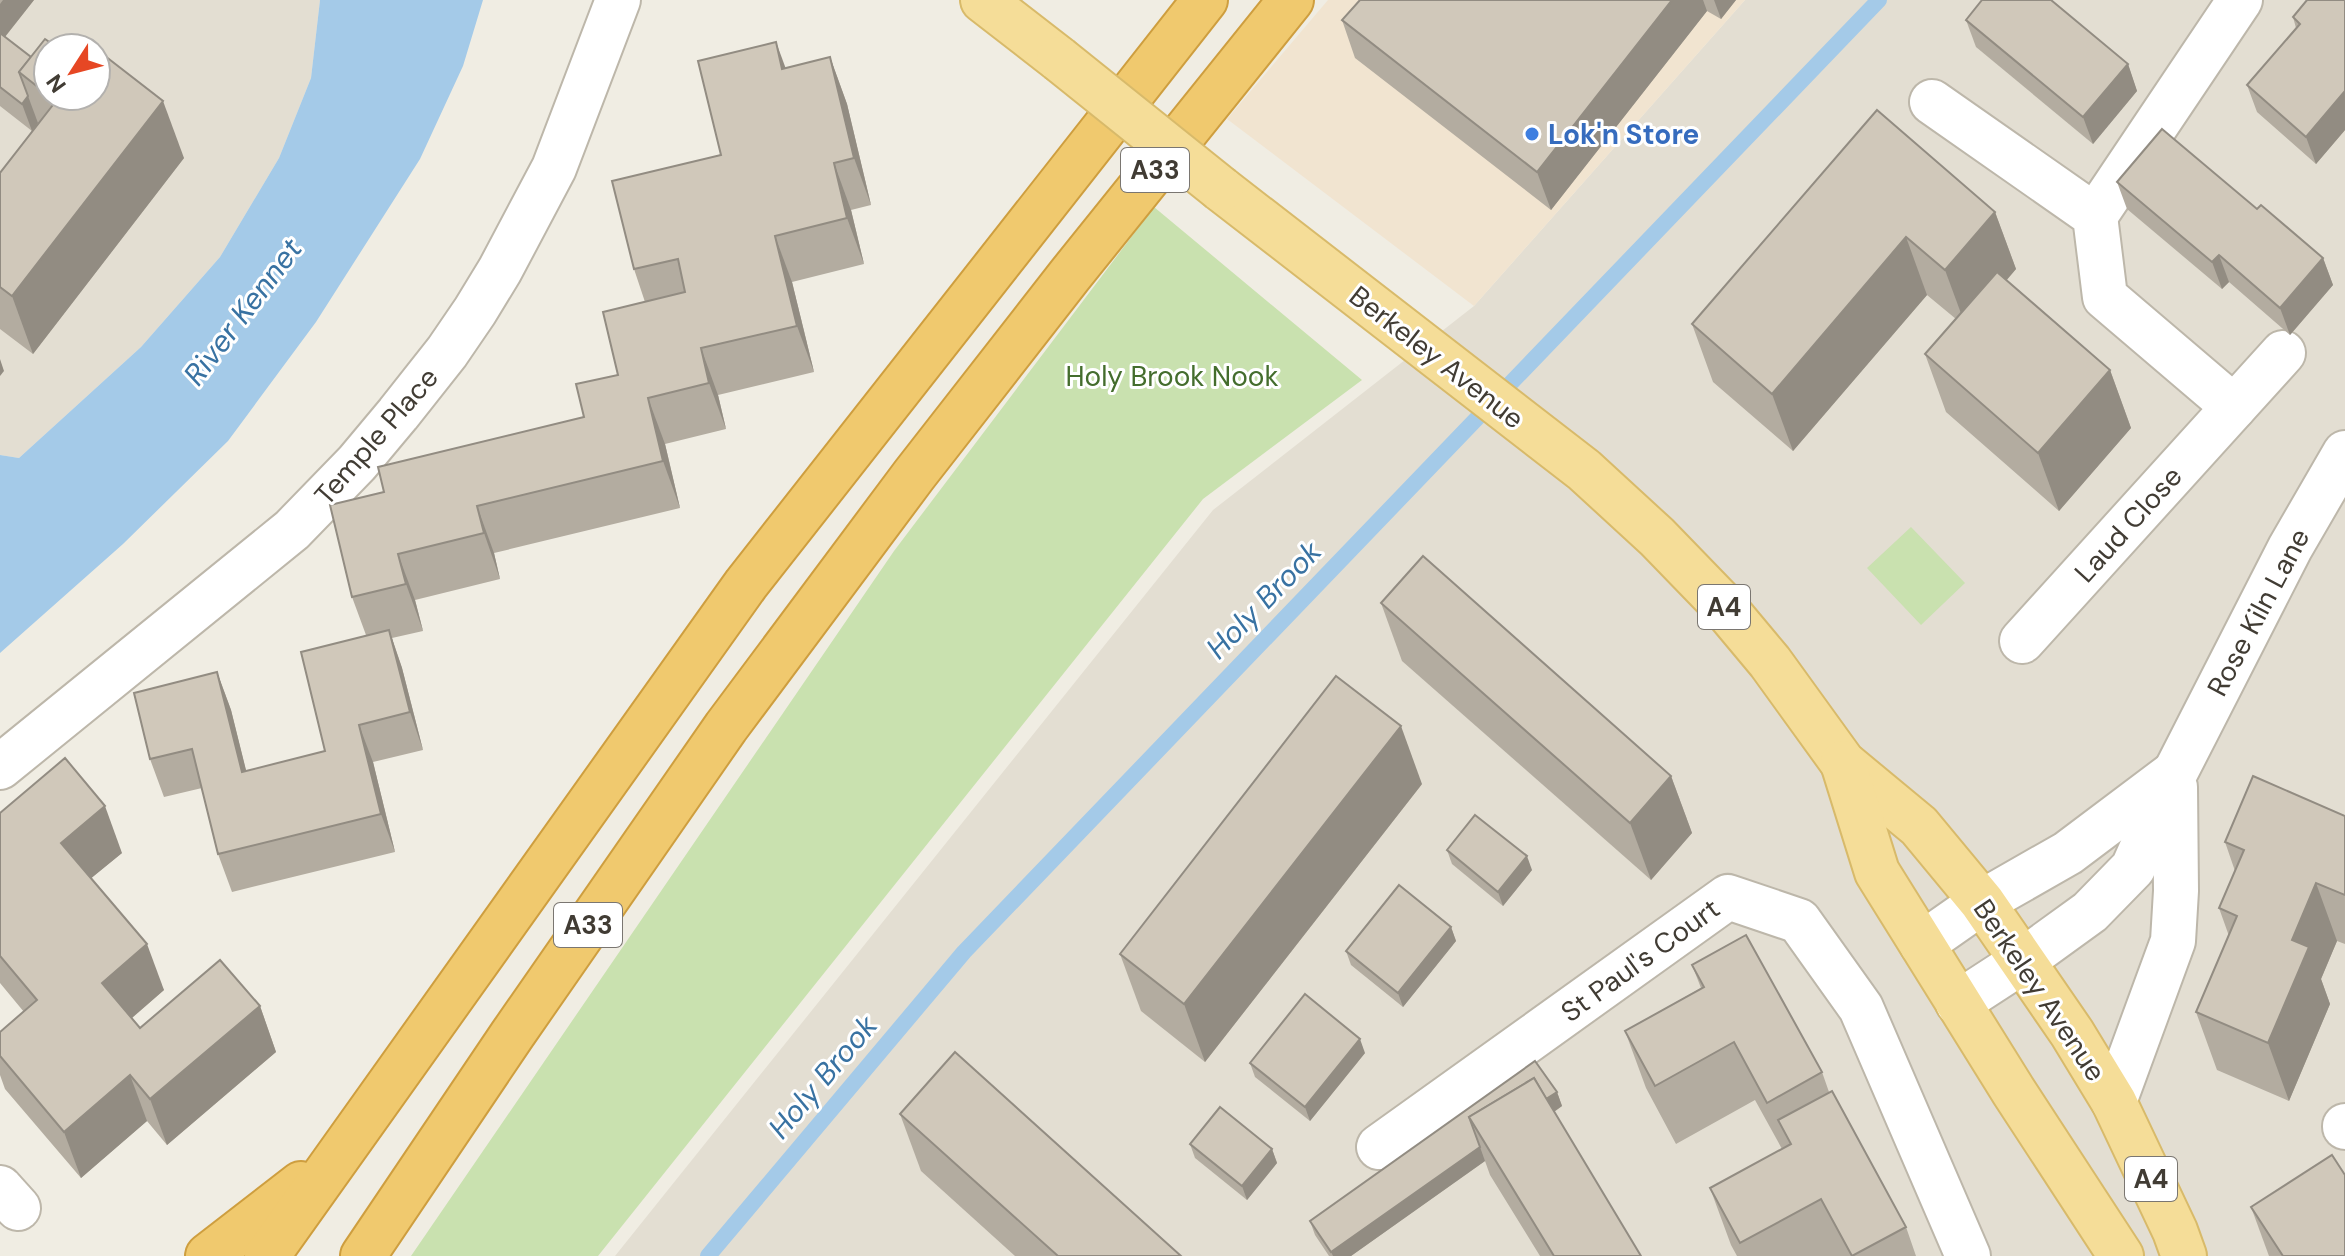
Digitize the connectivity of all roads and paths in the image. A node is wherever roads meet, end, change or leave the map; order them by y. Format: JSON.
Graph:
{"nodes":[{"id":1,"x":618,"y":0,"type":"edge"},
{"id":2,"x":983,"y":0,"type":"edge"},
{"id":3,"x":1205,"y":0,"type":"edge"},
{"id":4,"x":1291,"y":0,"type":"edge"},
{"id":5,"x":2240,"y":0,"type":"edge"},
{"id":6,"x":1932,"y":102,"type":"dead end"},
{"id":7,"x":2095,"y":216,"type":"junction"},
{"id":8,"x":2283,"y":353,"type":"dead end"},
{"id":9,"x":2234,"y":407,"type":"junction"},
{"id":10,"x":2345,"y":453,"type":"edge"},
{"id":11,"x":2022,"y":641,"type":"dead end"},
{"id":12,"x":1843,"y":763,"type":"junction"},
{"id":13,"x":0,"y":767,"type":"edge"},
{"id":14,"x":2175,"y":773,"type":"junction"},
{"id":15,"x":1982,"y":902,"type":"junction"},
{"id":16,"x":1922,"y":944,"type":"junction"},
{"id":17,"x":2021,"y":962,"type":"junction"},
{"id":18,"x":1958,"y":1003,"type":"junction"},
{"id":19,"x":2114,"y":1102,"type":"junction"},
{"id":20,"x":1379,"y":1147,"type":"dead end"},
{"id":21,"x":336,"y":1157,"type":"junction"},
{"id":22,"x":393,"y":1212,"type":"junction"},
{"id":23,"x":208,"y":1256,"type":"edge"},
{"id":24,"x":267,"y":1256,"type":"edge"},
{"id":25,"x":335,"y":1256,"type":"edge"},
{"id":26,"x":363,"y":1256,"type":"edge"},
{"id":27,"x":1968,"y":1256,"type":"edge"},
{"id":28,"x":2121,"y":1256,"type":"edge"},
{"id":29,"x":2184,"y":1256,"type":"edge"}],
"edges":[{"from":1,"to":13,"type":"street","name":"Temple Place"},
{"from":2,"to":12,"type":"main road","name":"Berkeley Avenue","number":"A4","bridge":true},
{"from":3,"to":21,"type":"highway","number":"A33"},
{"from":4,"to":22,"type":"highway","number":"A33"},
{"from":5,"to":7,"type":"street"},
{"from":6,"to":7,"type":"street"},
{"from":7,"to":9,"type":"street"},
{"from":8,"to":9,"type":"street","name":"Laud Close"},
{"from":9,"to":11,"type":"street","name":"Laud Close"},
{"from":10,"to":14,"type":"street","name":"Rose Kiln Lane"},
{"from":12,"to":15,"type":"main road","name":"Berkeley Avenue","number":"A4"},
{"from":12,"to":16,"type":"main road","name":"Berkeley Avenue","number":"A4"},
{"from":14,"to":15,"type":"street","name":"Rose Kiln Lane"},
{"from":14,"to":17,"type":"street","name":"Rose Kiln Lane"},
{"from":14,"to":19,"type":"street"},
{"from":15,"to":16,"type":"street","name":"Rose Kiln Lane"},
{"from":15,"to":17,"type":"main road","name":"Berkeley Avenue","number":"A4"},
{"from":16,"to":18,"type":"main road","name":"Berkeley Avenue","number":"A4"},
{"from":17,"to":18,"type":"street","name":"Rose Kiln Lane"},
{"from":17,"to":19,"type":"main road","name":"Berkeley Avenue","number":"A4"},
{"from":18,"to":28,"type":"main road","name":"Berkeley Avenue","number":"A4"},
{"from":19,"to":29,"type":"main road","name":"Berkeley Avenue","number":"A4"},
{"from":20,"to":27,"type":"street","name":"St Paul's Court"},
{"from":21,"to":23,"type":"highway","number":"A33"},
{"from":21,"to":24,"type":"highway","number":"A33"},
{"from":22,"to":25,"type":"highway","number":"A33"},
{"from":22,"to":26,"type":"highway","number":"A33"}]}
